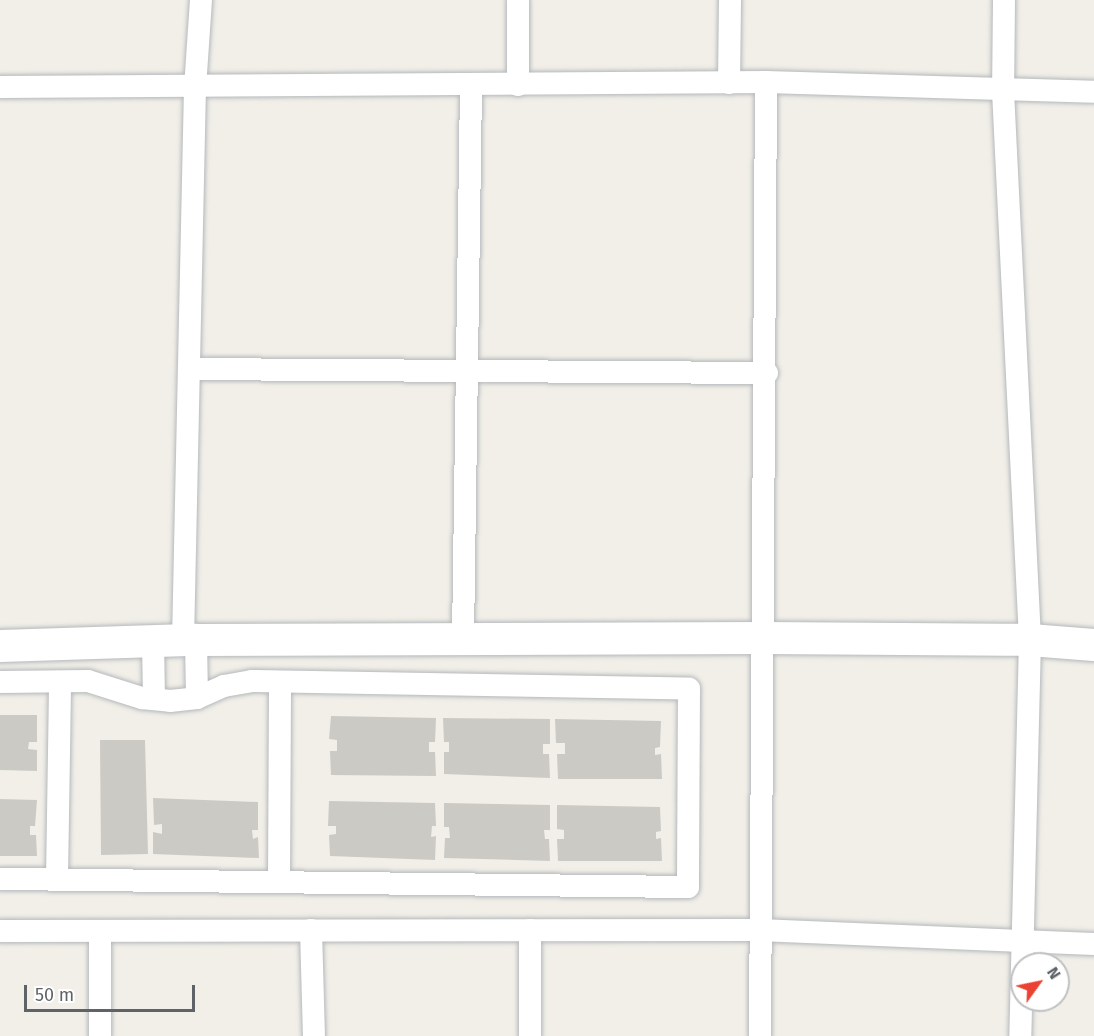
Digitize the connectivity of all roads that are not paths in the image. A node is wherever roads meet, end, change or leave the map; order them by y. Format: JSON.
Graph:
{"nodes":[{"id":1,"x":201,"y":0,"type":"edge"},
{"id":2,"x":519,"y":0,"type":"edge"},
{"id":3,"x":730,"y":0,"type":"edge"},
{"id":4,"x":1004,"y":0,"type":"edge"},
{"id":5,"x":729,"y":82,"type":"junction"},
{"id":6,"x":766,"y":82,"type":"junction"},
{"id":7,"x":471,"y":85,"type":"junction"},
{"id":8,"x":519,"y":85,"type":"junction"},
{"id":9,"x":0,"y":87,"type":"edge"},
{"id":10,"x":195,"y":88,"type":"junction"},
{"id":11,"x":1003,"y":91,"type":"junction"},
{"id":12,"x":1094,"y":92,"type":"edge"},
{"id":13,"x":189,"y":369,"type":"junction"},
{"id":14,"x":466,"y":371,"type":"junction"},
{"id":15,"x":767,"y":373,"type":"junction"},
{"id":16,"x":764,"y":638,"type":"junction"},
{"id":17,"x":463,"y":639,"type":"junction"},
{"id":18,"x":1030,"y":640,"type":"junction"},
{"id":19,"x":178,"y":641,"type":"junction"},
{"id":20,"x":1094,"y":645,"type":"edge"},
{"id":21,"x":0,"y":646,"type":"edge"},
{"id":22,"x":0,"y":681,"type":"edge"},
{"id":23,"x":60,"y":682,"type":"junction"},
{"id":24,"x":280,"y":685,"type":"junction"},
{"id":25,"x":154,"y":698,"type":"junction"},
{"id":26,"x":197,"y":698,"type":"junction"},
{"id":27,"x":0,"y":879,"type":"edge"},
{"id":28,"x":57,"y":879,"type":"junction"},
{"id":29,"x":279,"y":882,"type":"junction"},
{"id":30,"x":311,"y":930,"type":"junction"},
{"id":31,"x":530,"y":930,"type":"junction"},
{"id":32,"x":759,"y":930,"type":"junction"},
{"id":33,"x":0,"y":931,"type":"edge"},
{"id":34,"x":100,"y":932,"type":"junction"},
{"id":35,"x":1020,"y":943,"type":"junction"},
{"id":36,"x":1094,"y":944,"type":"edge"},
{"id":37,"x":100,"y":1036,"type":"edge"},
{"id":38,"x":314,"y":1036,"type":"edge"},
{"id":39,"x":530,"y":1036,"type":"edge"},
{"id":40,"x":760,"y":1036,"type":"edge"},
{"id":41,"x":1020,"y":1036,"type":"edge"}],
"edges":[{"from":1,"to":10,"type":"street"},
{"from":2,"to":8,"type":"street"},
{"from":3,"to":5,"type":"street"},
{"from":4,"to":11,"type":"street"},
{"from":5,"to":6,"type":"street"},
{"from":5,"to":8,"type":"street"},
{"from":6,"to":11,"type":"street"},
{"from":6,"to":15,"type":"street"},
{"from":7,"to":8,"type":"street"},
{"from":7,"to":10,"type":"street"},
{"from":7,"to":14,"type":"street"},
{"from":9,"to":10,"type":"street"},
{"from":10,"to":13,"type":"street"},
{"from":11,"to":12,"type":"street"},
{"from":11,"to":18,"type":"street"},
{"from":13,"to":14,"type":"street"},
{"from":13,"to":19,"type":"street"},
{"from":14,"to":15,"type":"street"},
{"from":14,"to":17,"type":"street"},
{"from":15,"to":16,"type":"street"},
{"from":16,"to":17,"type":"street"},
{"from":16,"to":18,"type":"street"},
{"from":16,"to":32,"type":"street"},
{"from":17,"to":19,"type":"street"},
{"from":18,"to":20,"type":"street"},
{"from":18,"to":35,"type":"street"},
{"from":19,"to":21,"type":"street"},
{"from":19,"to":25,"type":"street"},
{"from":19,"to":26,"type":"street"},
{"from":22,"to":23,"type":"street"},
{"from":23,"to":25,"type":"street"},
{"from":23,"to":28,"type":"street"},
{"from":24,"to":26,"type":"street"},
{"from":24,"to":29,"type":"street"},
{"from":24,"to":29,"type":"street"},
{"from":25,"to":26,"type":"street"},
{"from":27,"to":28,"type":"street"},
{"from":28,"to":29,"type":"street"},
{"from":30,"to":31,"type":"street"},
{"from":30,"to":34,"type":"street"},
{"from":30,"to":38,"type":"street"},
{"from":31,"to":32,"type":"street"},
{"from":31,"to":39,"type":"street"},
{"from":32,"to":35,"type":"street"},
{"from":32,"to":40,"type":"street"},
{"from":33,"to":34,"type":"street"},
{"from":34,"to":37,"type":"street"},
{"from":35,"to":36,"type":"street"},
{"from":35,"to":41,"type":"street"}]}
